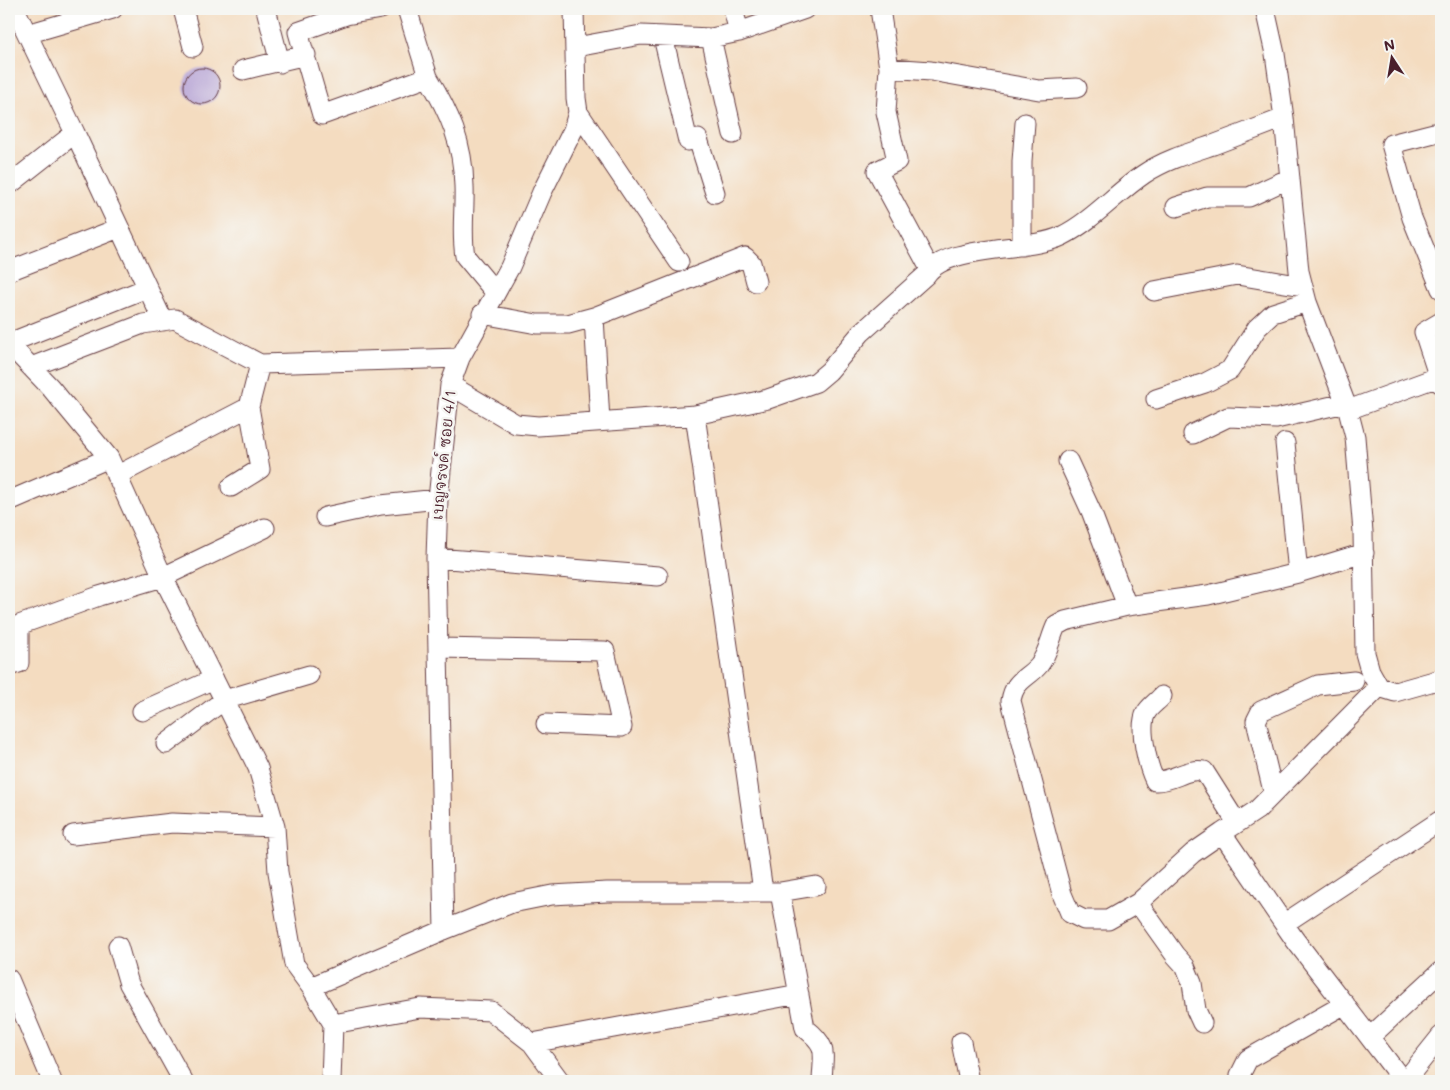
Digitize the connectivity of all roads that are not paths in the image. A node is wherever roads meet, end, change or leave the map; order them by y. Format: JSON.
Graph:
{"nodes":[{"id":1,"x":15,"y":9,"type":"edge"},
{"id":2,"x":113,"y":9,"type":"edge"},
{"id":3,"x":183,"y":9,"type":"edge"},
{"id":4,"x":266,"y":9,"type":"edge"},
{"id":5,"x":381,"y":9,"type":"edge"},
{"id":6,"x":407,"y":9,"type":"edge"},
{"id":7,"x":574,"y":9,"type":"edge"},
{"id":8,"x":732,"y":9,"type":"edge"},
{"id":9,"x":805,"y":9,"type":"edge"},
{"id":10,"x":880,"y":9,"type":"edge"},
{"id":11,"x":1264,"y":9,"type":"edge"},
{"id":12,"x":345,"y":12,"type":"edge"},
{"id":13,"x":739,"y":32,"type":"junction"},
{"id":14,"x":28,"y":34,"type":"junction"},
{"id":15,"x":663,"y":37,"type":"junction"},
{"id":16,"x":711,"y":38,"type":"junction"},
{"id":17,"x":193,"y":47,"type":"dead end"},
{"id":18,"x":576,"y":47,"type":"junction"},
{"id":19,"x":306,"y":55,"type":"junction"},
{"id":20,"x":280,"y":63,"type":"junction"},
{"id":21,"x":889,"y":68,"type":"junction"},
{"id":22,"x":243,"y":70,"type":"dead end"},
{"id":23,"x":428,"y":77,"type":"junction"},
{"id":24,"x":1077,"y":88,"type":"dead end"},
{"id":25,"x":578,"y":112,"type":"junction"},
{"id":26,"x":1284,"y":118,"type":"junction"},
{"id":27,"x":1025,"y":123,"type":"dead end"},
{"id":28,"x":75,"y":133,"type":"junction"},
{"id":29,"x":733,"y":134,"type":"dead end"},
{"id":30,"x":1434,"y":134,"type":"dead end"},
{"id":31,"x":1290,"y":178,"type":"junction"},
{"id":32,"x":9,"y":185,"type":"edge"},
{"id":33,"x":715,"y":193,"type":"dead end"},
{"id":34,"x":1176,"y":207,"type":"dead end"},
{"id":35,"x":119,"y":228,"type":"junction"},
{"id":36,"x":1022,"y":246,"type":"junction"},
{"id":37,"x":679,"y":262,"type":"dead end"},
{"id":38,"x":930,"y":269,"type":"junction"},
{"id":39,"x":9,"y":271,"type":"edge"},
{"id":40,"x":756,"y":282,"type":"dead end"},
{"id":41,"x":147,"y":288,"type":"junction"},
{"id":42,"x":1441,"y":289,"type":"edge"},
{"id":43,"x":1154,"y":291,"type":"dead end"},
{"id":44,"x":495,"y":292,"type":"junction"},
{"id":45,"x":1305,"y":294,"type":"junction"},
{"id":46,"x":482,"y":314,"type":"junction"},
{"id":47,"x":594,"y":317,"type":"junction"},
{"id":48,"x":163,"y":321,"type":"junction"},
{"id":49,"x":1441,"y":322,"type":"edge"},
{"id":50,"x":9,"y":344,"type":"edge"},
{"id":51,"x":460,"y":358,"type":"junction"},
{"id":52,"x":260,"y":364,"type":"junction"},
{"id":53,"x":31,"y":367,"type":"junction"},
{"id":54,"x":1440,"y":380,"type":"edge"},
{"id":55,"x":450,"y":385,"type":"junction"},
{"id":56,"x":1156,"y":399,"type":"dead end"},
{"id":57,"x":249,"y":407,"type":"junction"},
{"id":58,"x":1347,"y":407,"type":"junction"},
{"id":59,"x":695,"y":415,"type":"junction"},
{"id":60,"x":600,"y":421,"type":"junction"},
{"id":61,"x":1193,"y":434,"type":"dead end"},
{"id":62,"x":1285,"y":443,"type":"dead end"},
{"id":63,"x":109,"y":458,"type":"junction"},
{"id":64,"x":1068,"y":461,"type":"dead end"},
{"id":65,"x":116,"y":476,"type":"junction"},
{"id":66,"x":231,"y":487,"type":"dead end"},
{"id":67,"x":438,"y":499,"type":"junction"},
{"id":68,"x":9,"y":501,"type":"edge"},
{"id":69,"x":325,"y":517,"type":"dead end"},
{"id":70,"x":265,"y":528,"type":"dead end"},
{"id":71,"x":1364,"y":553,"type":"junction"},
{"id":72,"x":436,"y":558,"type":"junction"},
{"id":73,"x":1298,"y":573,"type":"junction"},
{"id":74,"x":658,"y":576,"type":"dead end"},
{"id":75,"x":163,"y":577,"type":"junction"},
{"id":76,"x":1128,"y":606,"type":"junction"},
{"id":77,"x":438,"y":648,"type":"junction"},
{"id":78,"x":9,"y":666,"type":"edge"},
{"id":79,"x":309,"y":676,"type":"dead end"},
{"id":80,"x":214,"y":679,"type":"junction"},
{"id":81,"x":1441,"y":679,"type":"edge"},
{"id":82,"x":1354,"y":680,"type":"dead end"},
{"id":83,"x":1379,"y":688,"type":"junction"},
{"id":84,"x":1162,"y":696,"type":"dead end"},
{"id":85,"x":224,"y":700,"type":"junction"},
{"id":86,"x":142,"y":711,"type":"dead end"},
{"id":87,"x":546,"y":724,"type":"dead end"},
{"id":88,"x":166,"y":744,"type":"dead end"},
{"id":89,"x":1273,"y":791,"type":"junction"},
{"id":90,"x":1441,"y":820,"type":"edge"},
{"id":91,"x":275,"y":828,"type":"junction"},
{"id":92,"x":1229,"y":828,"type":"junction"},
{"id":93,"x":73,"y":835,"type":"dead end"},
{"id":94,"x":816,"y":886,"type":"dead end"},
{"id":95,"x":772,"y":892,"type":"junction"},
{"id":96,"x":1138,"y":903,"type":"junction"},
{"id":97,"x":1285,"y":923,"type":"junction"},
{"id":98,"x":444,"y":930,"type":"junction"},
{"id":99,"x":118,"y":946,"type":"dead end"},
{"id":100,"x":1441,"y":971,"type":"edge"},
{"id":101,"x":9,"y":979,"type":"edge"},
{"id":102,"x":311,"y":987,"type":"junction"},
{"id":103,"x":800,"y":994,"type":"junction"},
{"id":104,"x":1346,"y":1004,"type":"junction"},
{"id":105,"x":1202,"y":1023,"type":"dead end"},
{"id":106,"x":334,"y":1024,"type":"junction"},
{"id":107,"x":1441,"y":1036,"type":"edge"},
{"id":108,"x":1370,"y":1037,"type":"junction"},
{"id":109,"x":961,"y":1042,"type":"dead end"},
{"id":110,"x":532,"y":1044,"type":"junction"},
{"id":111,"x":52,"y":1081,"type":"edge"},
{"id":112,"x":182,"y":1081,"type":"edge"},
{"id":113,"x":331,"y":1081,"type":"edge"},
{"id":114,"x":560,"y":1081,"type":"edge"},
{"id":115,"x":822,"y":1081,"type":"edge"},
{"id":116,"x":969,"y":1081,"type":"edge"},
{"id":117,"x":1242,"y":1081,"type":"edge"},
{"id":118,"x":1404,"y":1081,"type":"edge"}],
"edges":[{"from":1,"to":14,"type":"street"},
{"from":2,"to":14,"type":"street"},
{"from":3,"to":17,"type":"street"},
{"from":4,"to":20,"type":"street"},
{"from":5,"to":12,"type":"street"},
{"from":6,"to":23,"type":"street"},
{"from":7,"to":18,"type":"street","name":"เบญจรงด์ ซอย 4/1"},
{"from":8,"to":13,"type":"street"},
{"from":9,"to":13,"type":"street"},
{"from":10,"to":21,"type":"street"},
{"from":11,"to":26,"type":"street"},
{"from":12,"to":19,"type":"street"},
{"from":13,"to":16,"type":"street"},
{"from":14,"to":28,"type":"street"},
{"from":15,"to":16,"type":"street"},
{"from":15,"to":18,"type":"street"},
{"from":15,"to":33,"type":"street"},
{"from":16,"to":29,"type":"street"},
{"from":18,"to":25,"type":"street","name":"เบญจรงด์ ซอย 4/1"},
{"from":19,"to":20,"type":"street"},
{"from":19,"to":23,"type":"street"},
{"from":20,"to":22,"type":"street"},
{"from":21,"to":24,"type":"street"},
{"from":21,"to":38,"type":"street"},
{"from":23,"to":44,"type":"street"},
{"from":25,"to":37,"type":"street"},
{"from":25,"to":44,"type":"street","name":"เบญจรงด์ ซอย 4/1"},
{"from":26,"to":31,"type":"street"},
{"from":26,"to":36,"type":"street"},
{"from":27,"to":36,"type":"street"},
{"from":28,"to":32,"type":"street"},
{"from":28,"to":35,"type":"street"},
{"from":30,"to":42,"type":"street"},
{"from":31,"to":34,"type":"street"},
{"from":31,"to":45,"type":"street"},
{"from":35,"to":39,"type":"street"},
{"from":35,"to":41,"type":"street"},
{"from":36,"to":38,"type":"street"},
{"from":38,"to":59,"type":"street"},
{"from":40,"to":47,"type":"street"},
{"from":41,"to":48,"type":"street"},
{"from":41,"to":50,"type":"street"},
{"from":43,"to":45,"type":"street"},
{"from":44,"to":46,"type":"street","name":"เบญจรงด์ ซอย 4/1"},
{"from":45,"to":56,"type":"street"},
{"from":45,"to":58,"type":"street"},
{"from":46,"to":47,"type":"street"},
{"from":46,"to":51,"type":"street","name":"เบญจรงด์ ซอย 4/1"},
{"from":47,"to":60,"type":"street"},
{"from":48,"to":52,"type":"street"},
{"from":48,"to":53,"type":"street"},
{"from":49,"to":54,"type":"street"},
{"from":50,"to":53,"type":"street"},
{"from":51,"to":52,"type":"street"},
{"from":51,"to":55,"type":"street","name":"เบญจรงด์ ซอย 4/1"},
{"from":52,"to":57,"type":"street"},
{"from":53,"to":63,"type":"street"},
{"from":54,"to":58,"type":"street"},
{"from":55,"to":60,"type":"street"},
{"from":55,"to":67,"type":"street","name":"เบญจรงด์ ซอย 4/1"},
{"from":57,"to":65,"type":"street"},
{"from":57,"to":66,"type":"street"},
{"from":58,"to":61,"type":"street"},
{"from":58,"to":71,"type":"street"},
{"from":59,"to":60,"type":"street"},
{"from":59,"to":95,"type":"street"},
{"from":62,"to":73,"type":"street"},
{"from":63,"to":65,"type":"street"},
{"from":63,"to":68,"type":"street"},
{"from":64,"to":76,"type":"street"},
{"from":65,"to":75,"type":"street"},
{"from":67,"to":69,"type":"street"},
{"from":67,"to":72,"type":"street","name":"เบญจรงด์ ซอย 4/1"},
{"from":70,"to":75,"type":"street"},
{"from":71,"to":73,"type":"street"},
{"from":71,"to":83,"type":"street"},
{"from":72,"to":74,"type":"street"},
{"from":72,"to":77,"type":"street","name":"เบญจรงด์ ซอย 4/1"},
{"from":73,"to":76,"type":"street"},
{"from":75,"to":78,"type":"street"},
{"from":75,"to":80,"type":"street"},
{"from":76,"to":96,"type":"street"},
{"from":77,"to":87,"type":"street"},
{"from":77,"to":98,"type":"street","name":"เบญจรงด์ ซอย 4/1"},
{"from":79,"to":85,"type":"street"},
{"from":80,"to":85,"type":"street"},
{"from":80,"to":86,"type":"street"},
{"from":81,"to":83,"type":"street"},
{"from":82,"to":89,"type":"street"},
{"from":83,"to":89,"type":"street"},
{"from":84,"to":92,"type":"street"},
{"from":85,"to":88,"type":"street"},
{"from":85,"to":91,"type":"street"},
{"from":89,"to":92,"type":"street"},
{"from":90,"to":97,"type":"street"},
{"from":91,"to":93,"type":"street"},
{"from":91,"to":102,"type":"street"},
{"from":92,"to":96,"type":"street"},
{"from":92,"to":97,"type":"street"},
{"from":94,"to":95,"type":"street"},
{"from":95,"to":98,"type":"street"},
{"from":95,"to":103,"type":"street"},
{"from":96,"to":105,"type":"street"},
{"from":97,"to":104,"type":"street"},
{"from":98,"to":102,"type":"street"},
{"from":99,"to":112,"type":"street"},
{"from":100,"to":108,"type":"street"},
{"from":101,"to":111,"type":"street"},
{"from":102,"to":106,"type":"street"},
{"from":103,"to":110,"type":"street"},
{"from":103,"to":115,"type":"street"},
{"from":104,"to":108,"type":"street"},
{"from":104,"to":117,"type":"street"},
{"from":106,"to":110,"type":"street"},
{"from":106,"to":113,"type":"street"},
{"from":107,"to":118,"type":"street"},
{"from":108,"to":118,"type":"street"},
{"from":109,"to":116,"type":"street"},
{"from":110,"to":114,"type":"street"}]}
